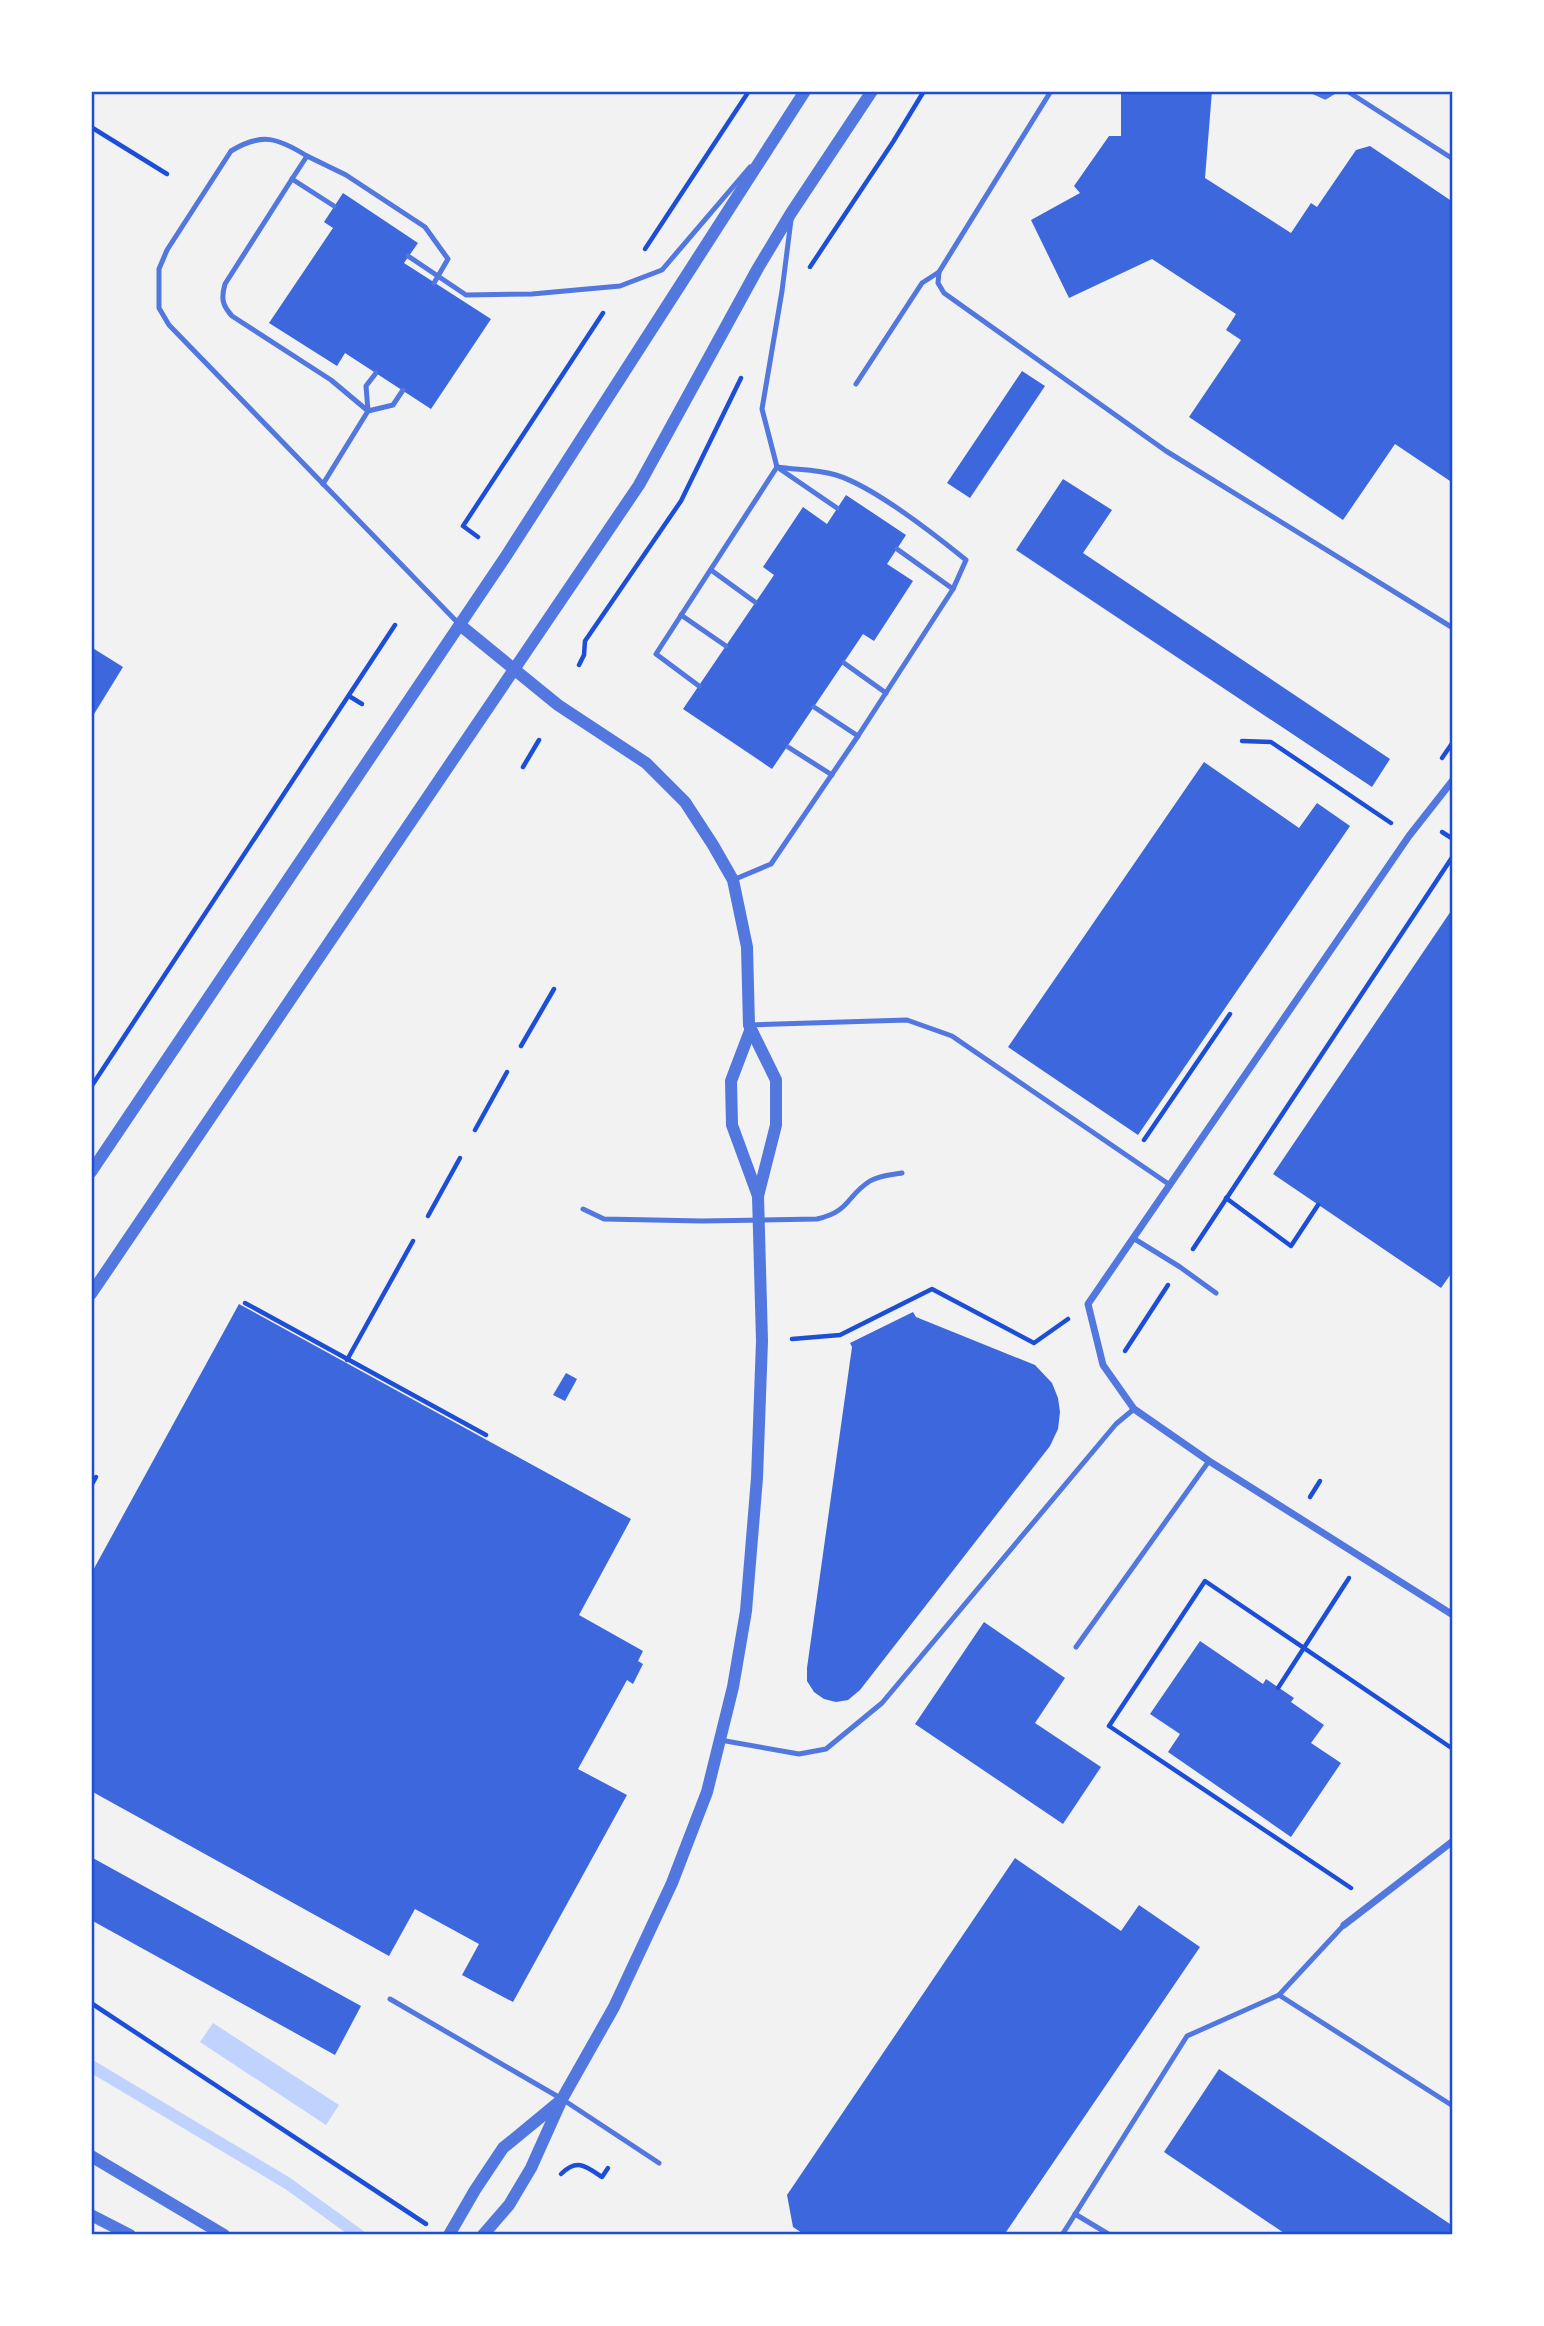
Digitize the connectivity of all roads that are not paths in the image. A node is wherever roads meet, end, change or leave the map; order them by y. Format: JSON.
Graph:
{"nodes":[{"id":1,"x":805,"y":91,"type":"edge"},
{"id":2,"x":872,"y":91,"type":"edge"},
{"id":3,"x":1051,"y":91,"type":"edge"},
{"id":4,"x":1312,"y":91,"type":"edge"},
{"id":5,"x":1335,"y":91,"type":"edge"},
{"id":6,"x":1347,"y":91,"type":"edge"},
{"id":7,"x":777,"y":135,"type":"junction"},
{"id":8,"x":307,"y":156,"type":"junction"},
{"id":9,"x":1453,"y":159,"type":"edge"},
{"id":10,"x":292,"y":179,"type":"junction"},
{"id":11,"x":334,"y":206,"type":"dead end"},
{"id":12,"x":791,"y":213,"type":"junction"},
{"id":13,"x":408,"y":256,"type":"dead end"},
{"id":14,"x":939,"y":272,"type":"junction"},
{"id":15,"x":439,"y":275,"type":"junction"},
{"id":16,"x":434,"y":283,"type":"dead end"},
{"id":17,"x":376,"y":373,"type":"dead end"},
{"id":18,"x":856,"y":384,"type":"dead end"},
{"id":19,"x":402,"y":390,"type":"dead end"},
{"id":20,"x":368,"y":411,"type":"junction"},
{"id":21,"x":777,"y":467,"type":"junction"},
{"id":22,"x":323,"y":484,"type":"junction"},
{"id":23,"x":837,"y":508,"type":"dead end"},
{"id":24,"x":897,"y":549,"type":"dead end"},
{"id":25,"x":711,"y":570,"type":"junction"},
{"id":26,"x":953,"y":589,"type":"junction"},
{"id":27,"x":755,"y":602,"type":"dead end"},
{"id":28,"x":681,"y":615,"type":"junction"},
{"id":29,"x":460,"y":625,"type":"junction"},
{"id":30,"x":1453,"y":628,"type":"edge"},
{"id":31,"x":726,"y":646,"type":"dead end"},
{"id":32,"x":844,"y":663,"type":"dead end"},
{"id":33,"x":514,"y":669,"type":"junction"},
{"id":34,"x":699,"y":686,"type":"dead end"},
{"id":35,"x":886,"y":693,"type":"junction"},
{"id":36,"x":814,"y":707,"type":"dead end"},
{"id":37,"x":858,"y":736,"type":"junction"},
{"id":38,"x":788,"y":747,"type":"dead end"},
{"id":39,"x":832,"y":775,"type":"junction"},
{"id":40,"x":1453,"y":780,"type":"edge"},
{"id":41,"x":733,"y":880,"type":"junction"},
{"id":42,"x":749,"y":1028,"type":"junction"},
{"id":43,"x":91,"y":1172,"type":"edge"},
{"id":44,"x":902,"y":1173,"type":"dead end"},
{"id":45,"x":1170,"y":1185,"type":"junction"},
{"id":46,"x":758,"y":1196,"type":"junction"},
{"id":47,"x":583,"y":1209,"type":"dead end"},
{"id":48,"x":758,"y":1220,"type":"junction"},
{"id":49,"x":1133,"y":1238,"type":"junction"},
{"id":50,"x":1216,"y":1293,"type":"dead end"},
{"id":51,"x":91,"y":1294,"type":"edge"},
{"id":52,"x":1134,"y":1409,"type":"junction"},
{"id":53,"x":1209,"y":1461,"type":"junction"},
{"id":54,"x":1453,"y":1615,"type":"edge"},
{"id":55,"x":1076,"y":1647,"type":"dead end"},
{"id":56,"x":720,"y":1740,"type":"junction"},
{"id":57,"x":1453,"y":1841,"type":"edge"},
{"id":58,"x":1344,"y":1925,"type":"joint"},
{"id":59,"x":1279,"y":1995,"type":"junction"},
{"id":60,"x":390,"y":1999,"type":"dead end"},
{"id":61,"x":562,"y":2099,"type":"junction"},
{"id":62,"x":1453,"y":2106,"type":"edge"},
{"id":63,"x":91,"y":2156,"type":"edge"},
{"id":64,"x":659,"y":2163,"type":"dead end"},
{"id":65,"x":1075,"y":2214,"type":"junction"},
{"id":66,"x":91,"y":2215,"type":"edge"},
{"id":67,"x":130,"y":2235,"type":"edge"},
{"id":68,"x":224,"y":2235,"type":"edge"},
{"id":69,"x":449,"y":2235,"type":"edge"},
{"id":70,"x":482,"y":2235,"type":"edge"},
{"id":71,"x":1062,"y":2235,"type":"edge"},
{"id":72,"x":1110,"y":2235,"type":"edge"}],
"edges":[{"from":1,"to":7,"type":"street"},
{"from":2,"to":12,"type":"street"},
{"from":3,"to":14,"type":"lane"},
{"from":4,"to":5,"type":"lane"},
{"from":6,"to":9,"type":"lane"},
{"from":7,"to":15,"type":"lane"},
{"from":7,"to":29,"type":"street"},
{"from":8,"to":10,"type":"lane"},
{"from":8,"to":15,"type":"lane"},
{"from":8,"to":22,"type":"lane"},
{"from":10,"to":11,"type":"lane"},
{"from":10,"to":20,"type":"lane"},
{"from":12,"to":21,"type":"lane"},
{"from":12,"to":33,"type":"street"},
{"from":13,"to":15,"type":"lane"},
{"from":14,"to":18,"type":"lane"},
{"from":14,"to":30,"type":"lane"},
{"from":15,"to":16,"type":"lane"},
{"from":17,"to":20,"type":"lane"},
{"from":19,"to":20,"type":"lane"},
{"from":20,"to":22,"type":"lane"},
{"from":21,"to":23,"type":"lane"},
{"from":21,"to":25,"type":"lane"},
{"from":21,"to":26,"type":"lane"},
{"from":22,"to":29,"type":"lane"},
{"from":24,"to":26,"type":"lane"},
{"from":25,"to":27,"type":"lane"},
{"from":25,"to":28,"type":"lane"},
{"from":26,"to":35,"type":"lane"},
{"from":28,"to":31,"type":"lane"},
{"from":28,"to":34,"type":"lane"},
{"from":29,"to":33,"type":"street"},
{"from":29,"to":43,"type":"street"},
{"from":32,"to":35,"type":"lane"},
{"from":33,"to":41,"type":"street"},
{"from":33,"to":51,"type":"street"},
{"from":35,"to":37,"type":"lane"},
{"from":36,"to":37,"type":"lane"},
{"from":37,"to":39,"type":"lane"},
{"from":38,"to":39,"type":"lane"},
{"from":39,"to":41,"type":"lane"},
{"from":40,"to":45,"type":"street"},
{"from":41,"to":42,"type":"street"},
{"from":42,"to":45,"type":"lane"},
{"from":42,"to":46,"type":"street"},
{"from":42,"to":46,"type":"street"},
{"from":44,"to":48,"type":"lane"},
{"from":45,"to":49,"type":"street"},
{"from":46,"to":48,"type":"street"},
{"from":47,"to":48,"type":"lane"},
{"from":48,"to":56,"type":"street"},
{"from":49,"to":50,"type":"lane"},
{"from":49,"to":52,"type":"street"},
{"from":52,"to":53,"type":"street"},
{"from":52,"to":56,"type":"lane"},
{"from":53,"to":54,"type":"street"},
{"from":53,"to":55,"type":"lane"},
{"from":56,"to":61,"type":"street"},
{"from":57,"to":58,"type":"street"},
{"from":58,"to":59,"type":"lane"},
{"from":59,"to":62,"type":"lane"},
{"from":59,"to":65,"type":"lane"},
{"from":60,"to":61,"type":"lane"},
{"from":61,"to":64,"type":"lane"},
{"from":61,"to":69,"type":"street"},
{"from":61,"to":70,"type":"street"},
{"from":63,"to":68,"type":"street"},
{"from":65,"to":71,"type":"lane"},
{"from":65,"to":72,"type":"lane"},
{"from":66,"to":67,"type":"street"}]}
